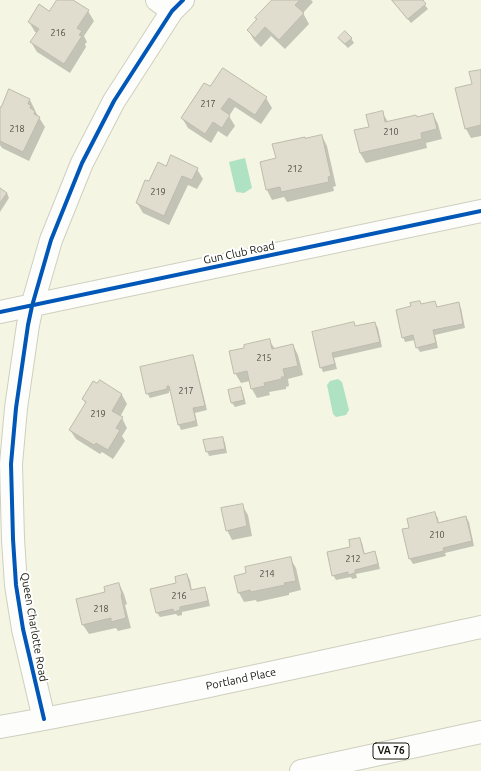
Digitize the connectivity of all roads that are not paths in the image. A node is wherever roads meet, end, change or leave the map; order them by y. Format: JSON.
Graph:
{"nodes":[{"id":1,"x":170,"y":4,"type":"edge"},
{"id":2,"x":481,"y":211,"type":"edge"},
{"id":3,"x":32,"y":306,"type":"junction"},
{"id":4,"x":0,"y":312,"type":"edge"},
{"id":5,"x":481,"y":627,"type":"edge"},
{"id":6,"x":44,"y":719,"type":"junction"},
{"id":7,"x":0,"y":727,"type":"edge"},
{"id":8,"x":481,"y":732,"type":"edge"},
{"id":9,"x":301,"y":771,"type":"edge"}],
"edges":[{"from":1,"to":3,"type":"main road","name":"Queen Charlotte Road"},
{"from":2,"to":3,"type":"main road","name":"Gun Club Road"},
{"from":3,"to":4,"type":"main road","name":"Gun Club Road"},
{"from":3,"to":6,"type":"main road","name":"Queen Charlotte Road"},
{"from":5,"to":6,"type":"main road","name":"Portland Place"},
{"from":6,"to":7,"type":"main road","name":"Portland Place"},
{"from":8,"to":9,"type":"main road","number":"VA 76"}]}
